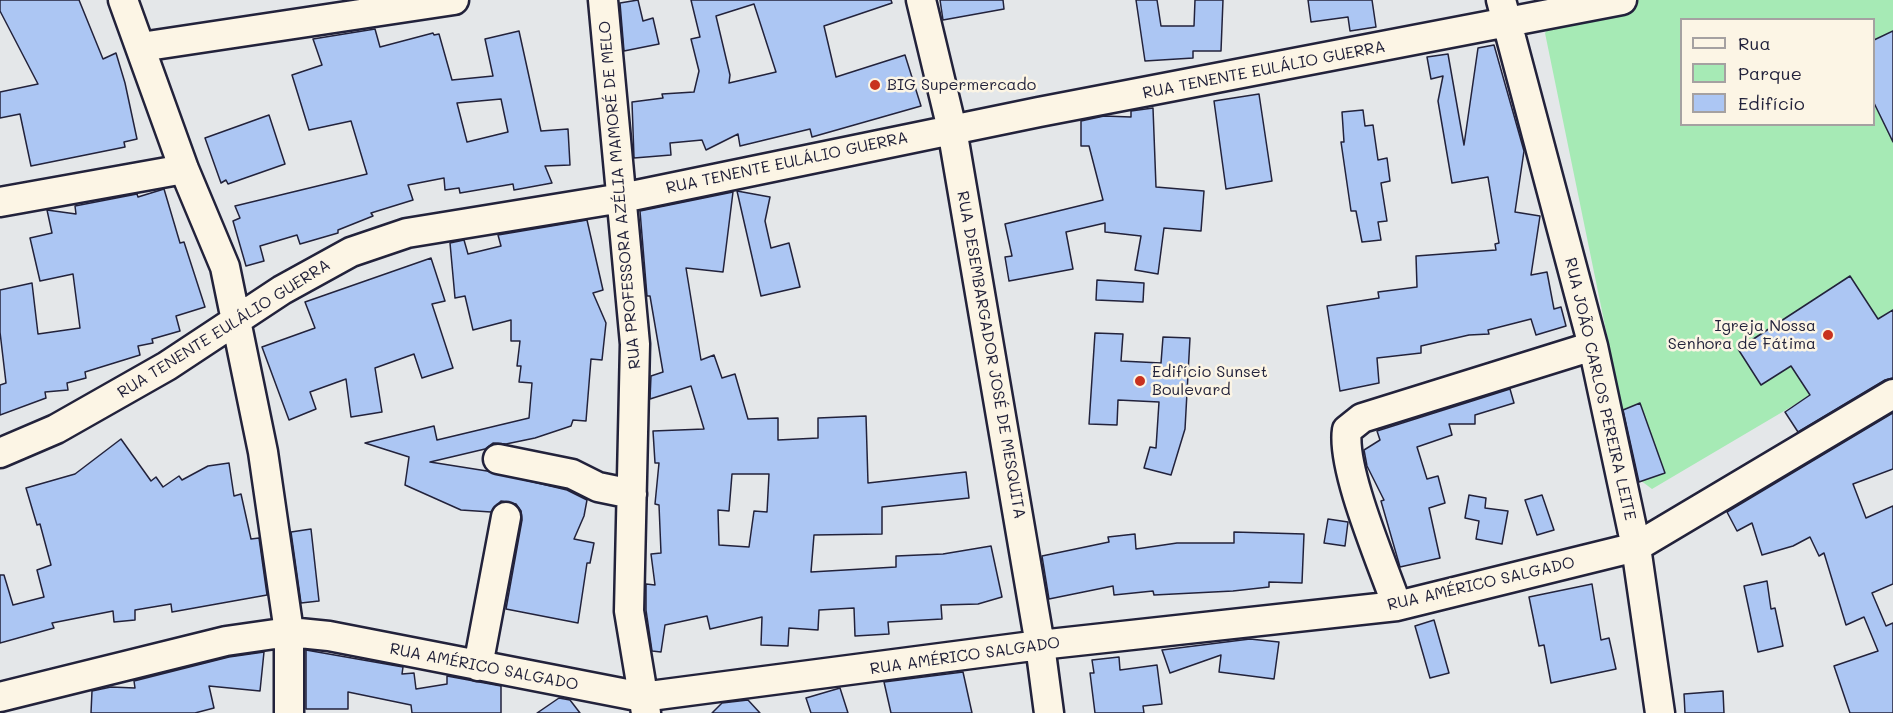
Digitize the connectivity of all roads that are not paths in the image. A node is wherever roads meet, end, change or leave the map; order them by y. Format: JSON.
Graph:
{"nodes":[{"id":1,"x":123,"y":0,"type":"edge"},
{"id":2,"x":454,"y":0,"type":"edge"},
{"id":3,"x":603,"y":0,"type":"edge"},
{"id":4,"x":921,"y":0,"type":"edge"},
{"id":5,"x":1622,"y":0,"type":"edge"},
{"id":6,"x":1504,"y":12,"type":"edge"},
{"id":7,"x":141,"y":47,"type":"junction"},
{"id":8,"x":952,"y":129,"type":"junction"},
{"id":9,"x":184,"y":169,"type":"junction"},
{"id":10,"x":622,"y":198,"type":"junction"},
{"id":11,"x":0,"y":202,"type":"edge"},
{"id":12,"x":236,"y":322,"type":"junction"},
{"id":13,"x":1593,"y":346,"type":"junction"},
{"id":14,"x":1893,"y":394,"type":"edge"},
{"id":15,"x":0,"y":453,"type":"edge"},
{"id":16,"x":498,"y":459,"type":"dead end"},
{"id":17,"x":632,"y":494,"type":"junction"},
{"id":18,"x":506,"y":517,"type":"dead end"},
{"id":19,"x":1636,"y":548,"type":"junction"},
{"id":20,"x":1398,"y":606,"type":"junction"},
{"id":21,"x":288,"y":632,"type":"junction"},
{"id":22,"x":1040,"y":645,"type":"junction"},
{"id":23,"x":478,"y":666,"type":"junction"},
{"id":24,"x":0,"y":696,"type":"edge"},
{"id":25,"x":644,"y":705,"type":"edge"},
{"id":26,"x":289,"y":713,"type":"edge"},
{"id":27,"x":1049,"y":713,"type":"edge"},
{"id":28,"x":1660,"y":713,"type":"edge"}],
"edges":[{"from":1,"to":7,"type":"street"},
{"from":2,"to":7,"type":"street"},
{"from":3,"to":10,"type":"street","name":"RUA PROFESSORA AZÉLIA MAMORÉ DE MELO"},
{"from":4,"to":8,"type":"street","name":"RUA DESEMBARGADOR JOSÉ DE MESQUITA"},
{"from":5,"to":6,"type":"street","name":"RUA TENENTE EULÁLIO GUERRA"},
{"from":6,"to":8,"type":"street","name":"RUA TENENTE EULÁLIO GUERRA"},
{"from":6,"to":13,"type":"street","name":"RUA JOÃO CARLOS PEREIRA LEITE"},
{"from":7,"to":9,"type":"street"},
{"from":8,"to":10,"type":"street","name":"RUA TENENTE EULÁLIO GUERRA"},
{"from":8,"to":22,"type":"street","name":"RUA DESEMBARGADOR JOSÉ DE MESQUITA"},
{"from":9,"to":11,"type":"street"},
{"from":9,"to":12,"type":"street"},
{"from":10,"to":12,"type":"street","name":"RUA TENENTE EULÁLIO GUERRA"},
{"from":10,"to":17,"type":"street","name":"RUA PROFESSORA AZÉLIA MAMORÉ DE MELO"},
{"from":12,"to":15,"type":"street","name":"RUA TENENTE EULÁLIO GUERRA"},
{"from":12,"to":21,"type":"street"},
{"from":13,"to":19,"type":"street","name":"RUA JOÃO CARLOS PEREIRA LEITE"},
{"from":13,"to":20,"type":"street"},
{"from":14,"to":19,"type":"street","name":"RUA AMÉRICO SALGADO"},
{"from":16,"to":17,"type":"street"},
{"from":17,"to":25,"type":"street","name":"RUA PROFESSORA AZÉLIA MAMORÉ DE MELO"},
{"from":18,"to":23,"type":"street"},
{"from":19,"to":20,"type":"street","name":"RUA AMÉRICO SALGADO"},
{"from":19,"to":28,"type":"street","name":"RUA JOÃO CARLOS PEREIRA LEITE"},
{"from":20,"to":22,"type":"street","name":"RUA AMÉRICO SALGADO"},
{"from":21,"to":23,"type":"street","name":"RUA AMÉRICO SALGADO"},
{"from":21,"to":24,"type":"street","name":"RUA AMÉRICO SALGADO"},
{"from":21,"to":26,"type":"street"},
{"from":22,"to":25,"type":"street","name":"RUA AMÉRICO SALGADO"},
{"from":22,"to":27,"type":"street","name":"RUA DESEMBARGADOR JOSÉ DE MESQUITA"},
{"from":23,"to":25,"type":"street","name":"RUA AMÉRICO SALGADO"}]}
